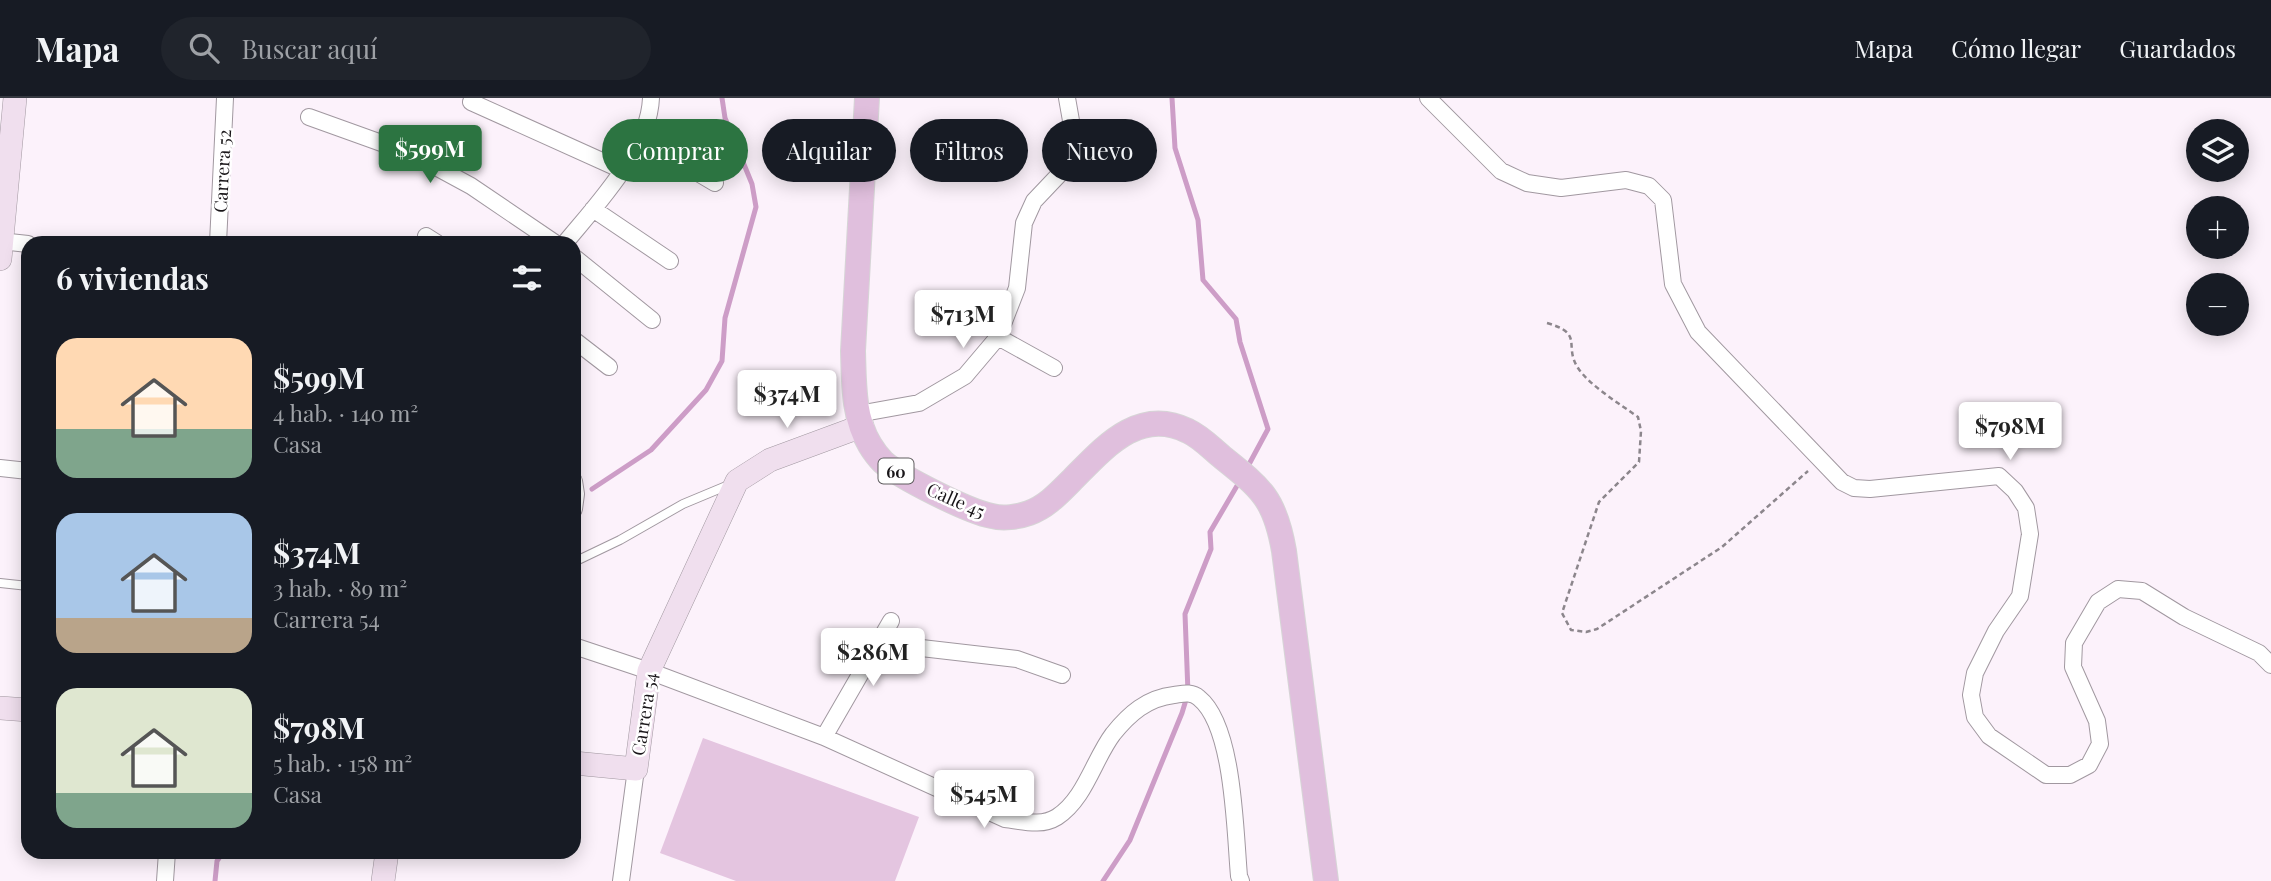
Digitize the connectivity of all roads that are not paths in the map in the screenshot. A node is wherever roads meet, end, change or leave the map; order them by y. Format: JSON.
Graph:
{"nodes":[{"id":1,"x":15,"y":98,"type":"edge"},
{"id":2,"x":225,"y":98,"type":"edge"},
{"id":3,"x":651,"y":98,"type":"edge"},
{"id":4,"x":867,"y":98,"type":"edge"},
{"id":5,"x":1067,"y":98,"type":"edge"},
{"id":6,"x":1428,"y":98,"type":"edge"},
{"id":7,"x":471,"y":102,"type":"dead end"},
{"id":8,"x":309,"y":117,"type":"dead end"},
{"id":9,"x":648,"y":119,"type":"edge"},
{"id":10,"x":602,"y":161,"type":"edge"},
{"id":11,"x":615,"y":182,"type":"edge"},
{"id":12,"x":593,"y":209,"type":"junction"},
{"id":13,"x":218,"y":236,"type":"edge"},
{"id":14,"x":545,"y":236,"type":"edge"},
{"id":15,"x":571,"y":236,"type":"edge"},
{"id":16,"x":21,"y":245,"type":"edge"},
{"id":17,"x":1,"y":247,"type":"edge"},
{"id":18,"x":670,"y":261,"type":"dead end"},
{"id":19,"x":581,"y":263,"type":"edge"},
{"id":20,"x":652,"y":320,"type":"dead end"},
{"id":21,"x":998,"y":337,"type":"junction"},
{"id":22,"x":581,"y":345,"type":"edge"},
{"id":23,"x":609,"y":367,"type":"dead end"},
{"id":24,"x":1054,"y":368,"type":"dead end"},
{"id":25,"x":860,"y":420,"type":"junction"},
{"id":26,"x":0,"y":468,"type":"edge"},
{"id":27,"x":21,"y":470,"type":"edge"},
{"id":28,"x":737,"y":481,"type":"junction"},
{"id":29,"x":581,"y":559,"type":"edge"},
{"id":30,"x":0,"y":583,"type":"edge"},
{"id":31,"x":21,"y":585,"type":"edge"},
{"id":32,"x":891,"y":621,"type":"dead end"},
{"id":33,"x":878,"y":643,"type":"junction"},
{"id":34,"x":581,"y":648,"type":"edge"},
{"id":35,"x":2271,"y":665,"type":"edge"},
{"id":36,"x":649,"y":671,"type":"junction"},
{"id":37,"x":1062,"y":675,"type":"dead end"},
{"id":38,"x":0,"y":708,"type":"edge"},
{"id":39,"x":21,"y":710,"type":"edge"},
{"id":40,"x":824,"y":737,"type":"junction"},
{"id":41,"x":581,"y":764,"type":"edge"},
{"id":42,"x":636,"y":769,"type":"junction"},
{"id":43,"x":166,"y":859,"type":"edge"},
{"id":44,"x":386,"y":859,"type":"edge"},
{"id":45,"x":1239,"y":879,"type":"edge"},
{"id":46,"x":164,"y":881,"type":"edge"},
{"id":47,"x":383,"y":881,"type":"edge"},
{"id":48,"x":621,"y":881,"type":"edge"},
{"id":49,"x":1326,"y":881,"type":"edge"}],
"edges":[{"from":1,"to":17,"type":"street"},
{"from":2,"to":13,"type":"street","name":"Carrera 52"},
{"from":3,"to":9,"type":"street"},
{"from":4,"to":25,"type":"main road","name":"Calle 45","number":"60"},
{"from":5,"to":21,"type":"street"},
{"from":6,"to":35,"type":"street"},
{"from":7,"to":10,"type":"street"},
{"from":8,"to":14,"type":"street"},
{"from":11,"to":12,"type":"street"},
{"from":12,"to":15,"type":"street"},
{"from":12,"to":18,"type":"street"},
{"from":16,"to":17,"type":"street"},
{"from":19,"to":20,"type":"street"},
{"from":21,"to":24,"type":"street"},
{"from":21,"to":25,"type":"street"},
{"from":22,"to":23,"type":"street"},
{"from":25,"to":28,"type":"street"},
{"from":25,"to":49,"type":"main road","name":"Calle 45","number":"60"},
{"from":26,"to":27,"type":"street"},
{"from":28,"to":29,"type":"lane"},
{"from":28,"to":36,"type":"street","name":"Carrera 54"},
{"from":30,"to":31,"type":"lane"},
{"from":32,"to":33,"type":"street"},
{"from":33,"to":37,"type":"street"},
{"from":33,"to":40,"type":"street"},
{"from":34,"to":36,"type":"street"},
{"from":36,"to":40,"type":"street"},
{"from":36,"to":42,"type":"street","name":"Carrera 54"},
{"from":38,"to":39,"type":"street"},
{"from":40,"to":45,"type":"street"},
{"from":41,"to":42,"type":"street"},
{"from":42,"to":48,"type":"street","name":"Carrera 54"},
{"from":43,"to":46,"type":"street"},
{"from":44,"to":47,"type":"street"}]}
